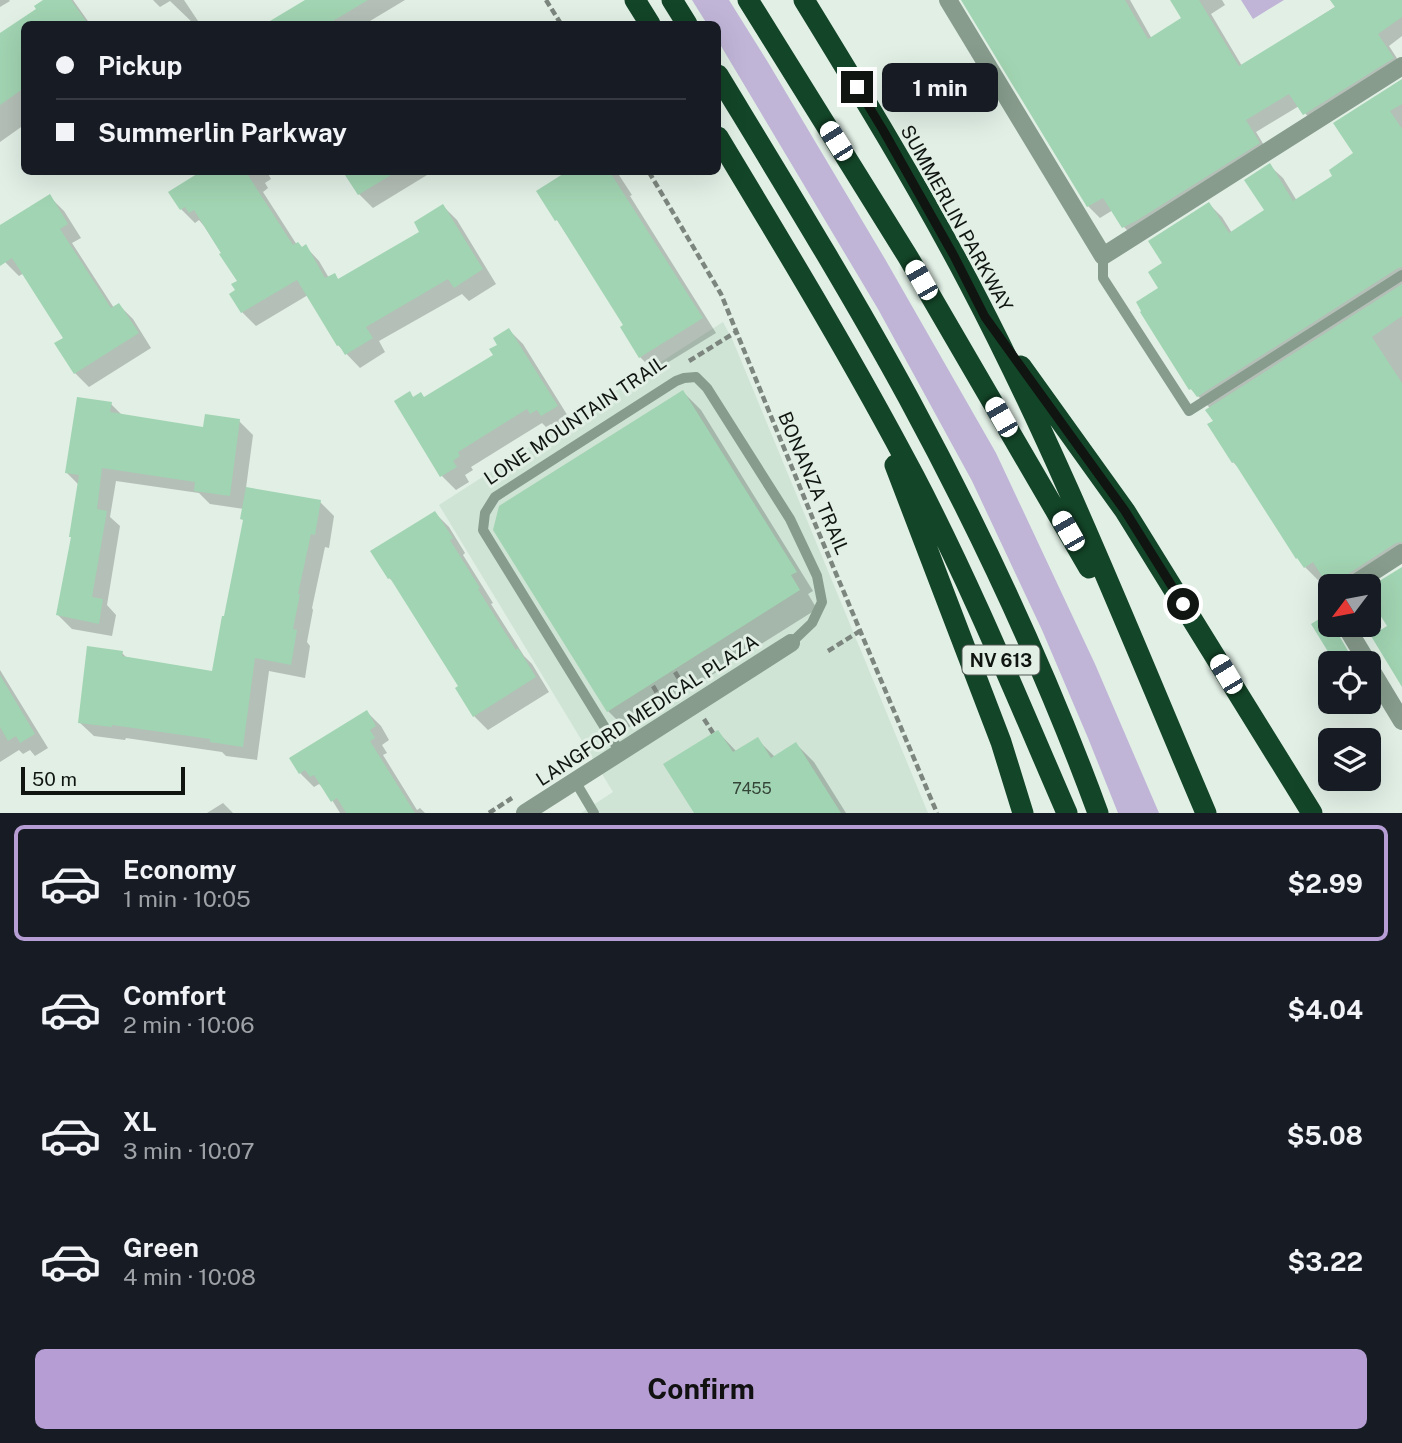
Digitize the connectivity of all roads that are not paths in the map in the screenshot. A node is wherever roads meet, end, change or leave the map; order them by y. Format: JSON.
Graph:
{"nodes":[{"id":1,"x":635,"y":0,"type":"edge"},
{"id":2,"x":672,"y":0,"type":"edge"},
{"id":3,"x":748,"y":0,"type":"edge"},
{"id":4,"x":804,"y":0,"type":"edge"},
{"id":5,"x":948,"y":0,"type":"edge"},
{"id":6,"x":648,"y":21,"type":"edge"},
{"id":7,"x":685,"y":21,"type":"edge"},
{"id":8,"x":1402,"y":66,"type":"edge"},
{"id":9,"x":721,"y":80,"type":"edge"},
{"id":10,"x":721,"y":142,"type":"edge"},
{"id":11,"x":1103,"y":256,"type":"junction"},
{"id":12,"x":1402,"y":275,"type":"edge"},
{"id":13,"x":985,"y":317,"type":"junction"},
{"id":14,"x":867,"y":391,"type":"junction"},
{"id":15,"x":1402,"y":553,"type":"edge"},
{"id":16,"x":1370,"y":574,"type":"edge"},
{"id":17,"x":791,"y":643,"type":"joint"},
{"id":18,"x":1135,"y":645,"type":"junction"},
{"id":19,"x":1381,"y":686,"type":"edge"},
{"id":20,"x":1402,"y":721,"type":"edge"},
{"id":21,"x":620,"y":752,"type":"junction"},
{"id":22,"x":575,"y":781,"type":"junction"},
{"id":23,"x":525,"y":813,"type":"edge"},
{"id":24,"x":594,"y":813,"type":"edge"},
{"id":25,"x":1023,"y":813,"type":"edge"},
{"id":26,"x":1067,"y":813,"type":"edge"},
{"id":27,"x":1098,"y":813,"type":"edge"},
{"id":28,"x":1206,"y":813,"type":"edge"},
{"id":29,"x":1312,"y":813,"type":"edge"}],
"edges":[{"from":1,"to":6,"type":"highway"},
{"from":2,"to":7,"type":"highway"},
{"from":3,"to":18,"type":"highway"},
{"from":4,"to":13,"type":"highway","name":"SUMMERLIN PARKWAY"},
{"from":5,"to":11,"type":"street"},
{"from":8,"to":11,"type":"street"},
{"from":9,"to":27,"type":"highway"},
{"from":10,"to":14,"type":"highway","number":"NV 613"},
{"from":11,"to":12,"type":"lane"},
{"from":13,"to":18,"type":"highway","name":"SUMMERLIN PARKWAY"},
{"from":13,"to":29,"type":"highway"},
{"from":14,"to":25,"type":"highway"},
{"from":14,"to":26,"type":"highway","number":"NV 613"},
{"from":15,"to":16,"type":"street"},
{"from":17,"to":21,"type":"street","name":"LANGFORD MEDICAL PLAZA"},
{"from":17,"to":21,"type":"lane"},
{"from":18,"to":28,"type":"highway","name":"SUMMERLIN PARKWAY"},
{"from":19,"to":20,"type":"street"},
{"from":21,"to":22,"type":"street","name":"LANGFORD MEDICAL PLAZA"},
{"from":22,"to":23,"type":"street","name":"LANGFORD MEDICAL PLAZA"},
{"from":22,"to":24,"type":"lane"}]}
